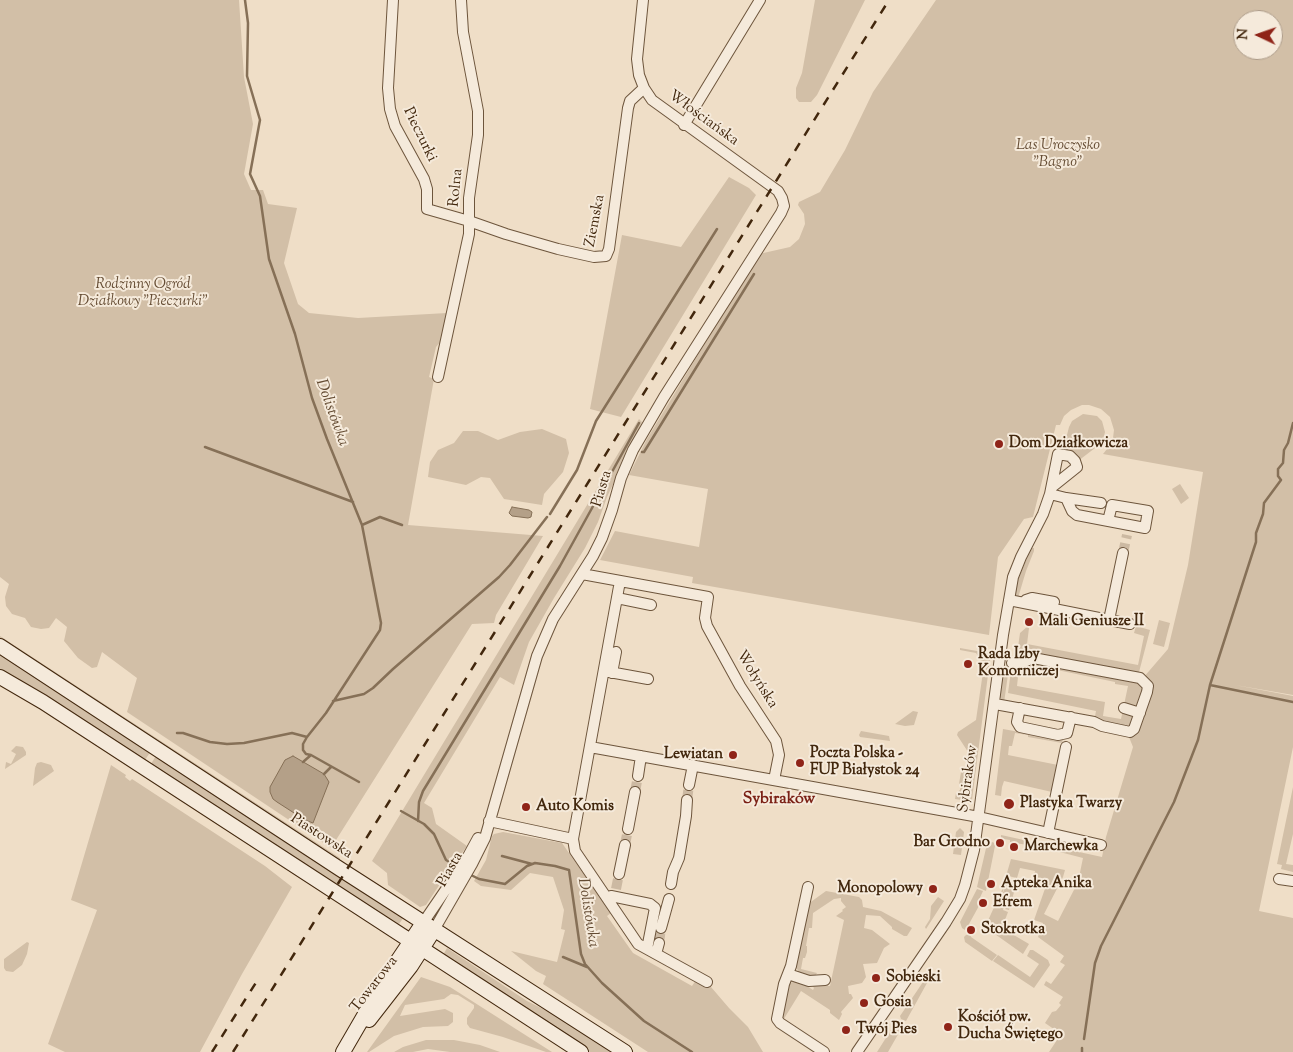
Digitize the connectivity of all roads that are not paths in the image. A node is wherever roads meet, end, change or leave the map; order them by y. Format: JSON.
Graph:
{"nodes":[{"id":1,"x":394,"y":0,"type":"edge"},
{"id":2,"x":461,"y":0,"type":"edge"},
{"id":3,"x":643,"y":0,"type":"edge"},
{"id":4,"x":760,"y":0,"type":"edge"},
{"id":5,"x":644,"y":88,"type":"junction"},
{"id":6,"x":684,"y":125,"type":"junction"},
{"id":7,"x":773,"y":187,"type":"joint"},
{"id":8,"x":469,"y":221,"type":"junction"},
{"id":9,"x":438,"y":377,"type":"dead end"},
{"id":10,"x":1066,"y":498,"type":"junction"},
{"id":11,"x":1101,"y":506,"type":"dead end"},
{"id":12,"x":1108,"y":520,"type":"junction"},
{"id":13,"x":1129,"y":525,"type":"junction"},
{"id":14,"x":1127,"y":535,"type":"tunnel mouth"},
{"id":15,"x":1123,"y":553,"type":"tunnel mouth"},
{"id":16,"x":582,"y":574,"type":"junction"},
{"id":17,"x":620,"y":581,"type":"junction"},
{"id":18,"x":617,"y":598,"type":"junction"},
{"id":19,"x":1009,"y":600,"type":"junction"},
{"id":20,"x":1054,"y":602,"type":"dead end"},
{"id":21,"x":645,"y":606,"type":"dead end"},
{"id":22,"x":1026,"y":608,"type":"junction"},
{"id":23,"x":1109,"y":620,"type":"junction"},
{"id":24,"x":1130,"y":624,"type":"dead end"},
{"id":25,"x":0,"y":646,"type":"edge"},
{"id":26,"x":616,"y":652,"type":"dead end"},
{"id":27,"x":1012,"y":663,"type":"dead end"},
{"id":28,"x":608,"y":672,"type":"junction"},
{"id":29,"x":0,"y":677,"type":"edge"},
{"id":30,"x":648,"y":680,"type":"dead end"},
{"id":31,"x":995,"y":704,"type":"junction"},
{"id":32,"x":1020,"y":708,"type":"junction"},
{"id":33,"x":1124,"y":708,"type":"dead end"},
{"id":34,"x":1140,"y":713,"type":"junction"},
{"id":35,"x":1071,"y":717,"type":"junction"},
{"id":36,"x":590,"y":747,"type":"junction"},
{"id":37,"x":1066,"y":747,"type":"dead end"},
{"id":38,"x":641,"y":756,"type":"junction"},
{"id":39,"x":693,"y":765,"type":"junction"},
{"id":40,"x":638,"y":776,"type":"tunnel mouth"},
{"id":41,"x":774,"y":780,"type":"junction"},
{"id":42,"x":689,"y":786,"type":"tunnel mouth"},
{"id":43,"x":635,"y":792,"type":"tunnel mouth"},
{"id":44,"x":687,"y":800,"type":"tunnel mouth"},
{"id":45,"x":979,"y":817,"type":"junction"},
{"id":46,"x":488,"y":822,"type":"junction"},
{"id":47,"x":628,"y":829,"type":"tunnel mouth"},
{"id":48,"x":1048,"y":833,"type":"junction"},
{"id":49,"x":573,"y":839,"type":"junction"},
{"id":50,"x":625,"y":845,"type":"tunnel mouth"},
{"id":51,"x":1101,"y":845,"type":"dead end"},
{"id":52,"x":620,"y":874,"type":"tunnel mouth"},
{"id":53,"x":1279,"y":879,"type":"dead end"},
{"id":54,"x":1293,"y":881,"type":"edge"},
{"id":55,"x":671,"y":884,"type":"dead end"},
{"id":56,"x":808,"y":888,"type":"dead end"},
{"id":57,"x":611,"y":894,"type":"junction"},
{"id":58,"x":669,"y":899,"type":"dead end"},
{"id":59,"x":429,"y":926,"type":"junction"},
{"id":60,"x":661,"y":928,"type":"tunnel mouth"},
{"id":61,"x":659,"y":943,"type":"tunnel mouth"},
{"id":62,"x":416,"y":946,"type":"junction"},
{"id":63,"x":652,"y":951,"type":"junction"},
{"id":64,"x":788,"y":974,"type":"junction"},
{"id":65,"x":825,"y":980,"type":"dead end"},
{"id":66,"x":707,"y":982,"type":"dead end"},
{"id":67,"x":342,"y":1052,"type":"edge"},
{"id":68,"x":581,"y":1052,"type":"edge"},
{"id":69,"x":625,"y":1052,"type":"edge"},
{"id":70,"x":824,"y":1052,"type":"edge"},
{"id":71,"x":857,"y":1052,"type":"edge"}],
"edges":[{"from":1,"to":8,"type":"street","name":"Pieczurki"},
{"from":2,"to":8,"type":"street","name":"Rolna"},
{"from":3,"to":5,"type":"street","name":"Włościańska"},
{"from":4,"to":6,"type":"street"},
{"from":5,"to":6,"type":"street","name":"Włościańska"},
{"from":5,"to":8,"type":"street","name":"Ziemska"},
{"from":6,"to":7,"type":"street","name":"Włościańska"},
{"from":7,"to":16,"type":"street","name":"Piasta"},
{"from":8,"to":9,"type":"street","name":"Rolna"},
{"from":10,"to":11,"type":"street"},
{"from":10,"to":12,"type":"street"},
{"from":10,"to":19,"type":"street","name":"Sybiraków"},
{"from":12,"to":13,"type":"street"},
{"from":12,"to":13,"type":"street"},
{"from":13,"to":14,"type":"street"},
{"from":15,"to":23,"type":"street"},
{"from":16,"to":17,"type":"street"},
{"from":16,"to":46,"type":"street","name":"Piasta"},
{"from":17,"to":18,"type":"street"},
{"from":17,"to":41,"type":"street","name":"Wołyńska"},
{"from":18,"to":21,"type":"street"},
{"from":18,"to":28,"type":"street"},
{"from":19,"to":22,"type":"street"},
{"from":19,"to":31,"type":"street","name":"Sybiraków"},
{"from":20,"to":22,"type":"street"},
{"from":22,"to":23,"type":"street"},
{"from":23,"to":24,"type":"street"},
{"from":25,"to":59,"type":"main road","name":"Piastowska"},
{"from":26,"to":28,"type":"street"},
{"from":27,"to":34,"type":"street"},
{"from":28,"to":30,"type":"street"},
{"from":28,"to":36,"type":"street"},
{"from":29,"to":62,"type":"main road"},
{"from":31,"to":32,"type":"street"},
{"from":31,"to":45,"type":"street","name":"Sybiraków"},
{"from":32,"to":35,"type":"street"},
{"from":32,"to":35,"type":"street"},
{"from":33,"to":34,"type":"street"},
{"from":34,"to":35,"type":"street"},
{"from":36,"to":38,"type":"street"},
{"from":36,"to":49,"type":"street"},
{"from":37,"to":48,"type":"street"},
{"from":38,"to":39,"type":"street"},
{"from":38,"to":40,"type":"street"},
{"from":39,"to":41,"type":"street"},
{"from":39,"to":42,"type":"street"},
{"from":41,"to":45,"type":"street"},
{"from":43,"to":47,"type":"street"},
{"from":44,"to":55,"type":"street"},
{"from":45,"to":48,"type":"street"},
{"from":45,"to":71,"type":"street","name":"Sybiraków"},
{"from":46,"to":49,"type":"street"},
{"from":46,"to":59,"type":"street","name":"Piasta"},
{"from":48,"to":51,"type":"street"},
{"from":49,"to":57,"type":"street"},
{"from":50,"to":52,"type":"street"},
{"from":53,"to":54,"type":"street"},
{"from":56,"to":64,"type":"street"},
{"from":57,"to":63,"type":"street"},
{"from":57,"to":63,"type":"street"},
{"from":58,"to":60,"type":"street"},
{"from":59,"to":62,"type":"main road","name":"Towarowa"},
{"from":59,"to":69,"type":"main road","name":"Piastowska"},
{"from":61,"to":63,"type":"street"},
{"from":62,"to":67,"type":"main road","name":"Towarowa"},
{"from":62,"to":68,"type":"main road"},
{"from":63,"to":66,"type":"street"},
{"from":64,"to":65,"type":"street"},
{"from":64,"to":70,"type":"street"}]}
